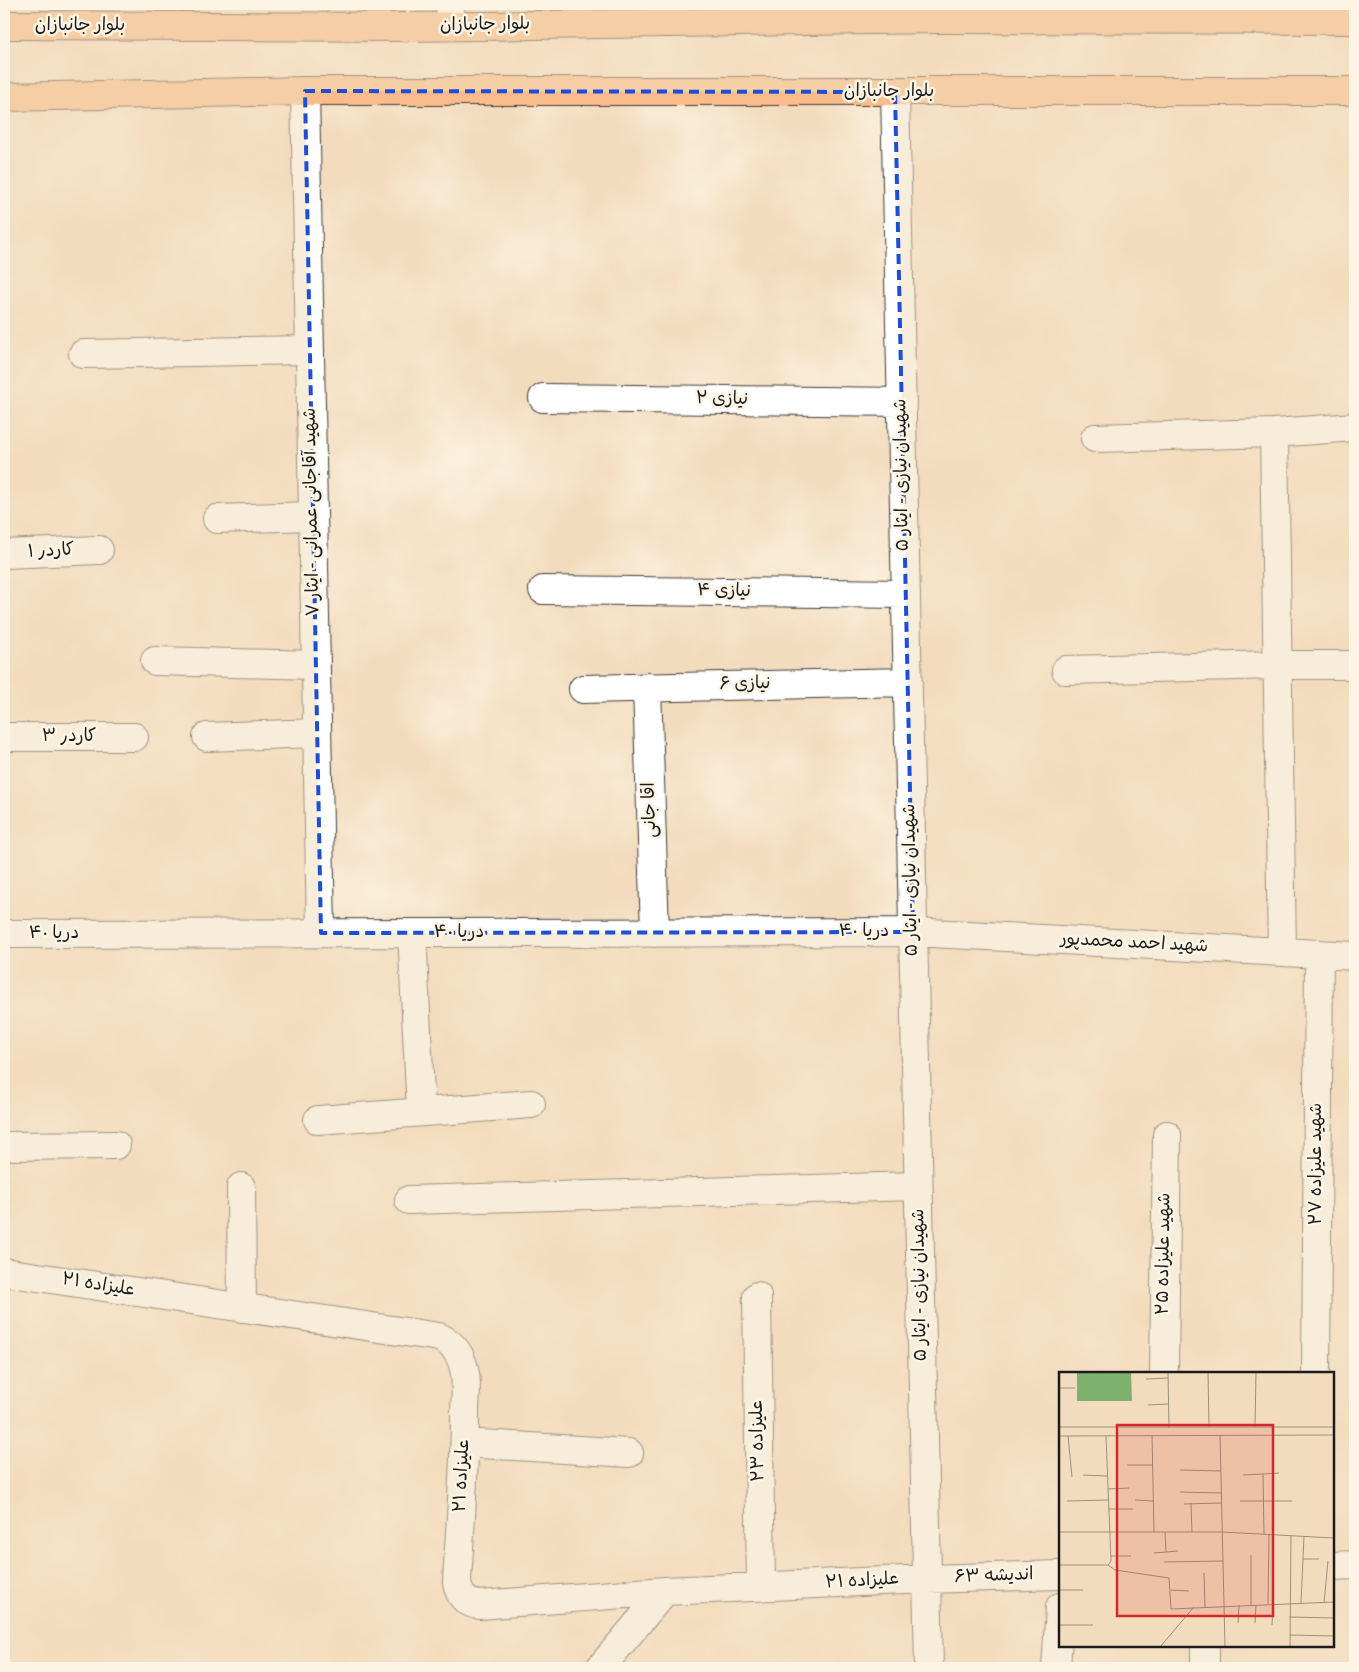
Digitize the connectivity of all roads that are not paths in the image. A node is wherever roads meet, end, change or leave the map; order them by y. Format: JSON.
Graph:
{"nodes":[{"id":1,"x":1200,"y":12,"type":"edge"},
{"id":2,"x":796,"y":13,"type":"edge"},
{"id":3,"x":450,"y":15,"type":"edge"},
{"id":4,"x":1355,"y":20,"type":"edge"},
{"id":5,"x":4,"y":25,"type":"edge"},
{"id":6,"x":305,"y":91,"type":"junction"},
{"id":7,"x":1355,"y":91,"type":"edge"},
{"id":8,"x":895,"y":92,"type":"junction"},
{"id":9,"x":4,"y":97,"type":"edge"},
{"id":10,"x":310,"y":350,"type":"junction"},
{"id":11,"x":82,"y":354,"type":"dead end"},
{"id":12,"x":543,"y":398,"type":"dead end"},
{"id":13,"x":902,"y":402,"type":"junction"},
{"id":14,"x":1355,"y":427,"type":"edge"},
{"id":15,"x":1274,"y":433,"type":"junction"},
{"id":16,"x":1095,"y":438,"type":"dead end"},
{"id":17,"x":313,"y":516,"type":"junction"},
{"id":18,"x":216,"y":519,"type":"dead end"},
{"id":19,"x":99,"y":550,"type":"dead end"},
{"id":20,"x":4,"y":554,"type":"edge"},
{"id":21,"x":543,"y":590,"type":"dead end"},
{"id":22,"x":906,"y":594,"type":"junction"},
{"id":23,"x":155,"y":661,"type":"dead end"},
{"id":24,"x":316,"y":665,"type":"junction"},
{"id":25,"x":1278,"y":665,"type":"junction"},
{"id":26,"x":1355,"y":665,"type":"edge"},
{"id":27,"x":1066,"y":670,"type":"dead end"},
{"id":28,"x":908,"y":682,"type":"junction"},
{"id":29,"x":646,"y":688,"type":"junction"},
{"id":30,"x":582,"y":689,"type":"dead end"},
{"id":31,"x":318,"y":733,"type":"junction"},
{"id":32,"x":4,"y":737,"type":"edge"},
{"id":33,"x":134,"y":737,"type":"dead end"},
{"id":34,"x":207,"y":737,"type":"dead end"},
{"id":35,"x":913,"y":932,"type":"junction"},
{"id":36,"x":321,"y":933,"type":"junction"},
{"id":37,"x":412,"y":933,"type":"junction"},
{"id":38,"x":655,"y":933,"type":"junction"},
{"id":39,"x":4,"y":934,"type":"edge"},
{"id":40,"x":1282,"y":952,"type":"junction"},
{"id":41,"x":1319,"y":954,"type":"junction"},
{"id":42,"x":1355,"y":956,"type":"edge"},
{"id":43,"x":531,"y":1104,"type":"dead end"},
{"id":44,"x":421,"y":1112,"type":"junction"},
{"id":45,"x":318,"y":1120,"type":"dead end"},
{"id":46,"x":1167,"y":1135,"type":"dead end"},
{"id":47,"x":4,"y":1146,"type":"edge"},
{"id":48,"x":116,"y":1146,"type":"dead end"},
{"id":49,"x":918,"y":1186,"type":"junction"},
{"id":50,"x":242,"y":1187,"type":"dead end"},
{"id":51,"x":408,"y":1200,"type":"dead end"},
{"id":52,"x":4,"y":1272,"type":"edge"},
{"id":53,"x":757,"y":1296,"type":"dead end"},
{"id":54,"x":242,"y":1308,"type":"junction"},
{"id":55,"x":1164,"y":1372,"type":"edge"},
{"id":56,"x":1316,"y":1372,"type":"edge"},
{"id":57,"x":465,"y":1443,"type":"junction"},
{"id":58,"x":629,"y":1453,"type":"dead end"},
{"id":59,"x":1355,"y":1565,"type":"edge"},
{"id":60,"x":1334,"y":1566,"type":"edge"},
{"id":61,"x":1059,"y":1575,"type":"edge"},
{"id":62,"x":927,"y":1579,"type":"junction"},
{"id":63,"x":761,"y":1586,"type":"junction"},
{"id":64,"x":665,"y":1591,"type":"junction"},
{"id":65,"x":1059,"y":1622,"type":"edge"},
{"id":66,"x":1205,"y":1647,"type":"edge"},
{"id":67,"x":600,"y":1668,"type":"edge"},
{"id":68,"x":929,"y":1668,"type":"edge"},
{"id":69,"x":1056,"y":1668,"type":"edge"},
{"id":70,"x":1205,"y":1668,"type":"edge"}],
"edges":[{"from":1,"to":2,"type":"main road","name":"بلوار جانبازان"},
{"from":1,"to":4,"type":"main road","name":"بلوار جانبازان"},
{"from":2,"to":3,"type":"main road","name":"بلوار جانبازان"},
{"from":3,"to":5,"type":"main road","name":"بلوار جانبازان"},
{"from":6,"to":8,"type":"main road","name":"بلوار جانبازان"},
{"from":6,"to":9,"type":"main road","name":"بلوار جانبازان"},
{"from":6,"to":10,"type":"street","name":"شهید آقاجانی عمرانی - ایثار ۷"},
{"from":7,"to":8,"type":"main road","name":"بلوار جانبازان"},
{"from":8,"to":13,"type":"street","name":"شهیدان نیازی - ایثار ۵"},
{"from":10,"to":11,"type":"street"},
{"from":10,"to":17,"type":"street","name":"شهید آقاجانی عمرانی - ایثار ۷"},
{"from":12,"to":13,"type":"street","name":"نیازی ۲"},
{"from":13,"to":22,"type":"street","name":"شهیدان نیازی - ایثار ۵"},
{"from":14,"to":15,"type":"street"},
{"from":15,"to":16,"type":"street"},
{"from":15,"to":25,"type":"street"},
{"from":17,"to":18,"type":"street"},
{"from":17,"to":24,"type":"street","name":"شهید آقاجانی عمرانی - ایثار ۷"},
{"from":19,"to":20,"type":"street","name":"کاردر ۱"},
{"from":21,"to":22,"type":"street","name":"نیازی ۴"},
{"from":22,"to":28,"type":"street","name":"شهیدان نیازی - ایثار ۵"},
{"from":23,"to":24,"type":"street"},
{"from":24,"to":31,"type":"street","name":"شهید آقاجانی عمرانی - ایثار ۷"},
{"from":25,"to":26,"type":"street"},
{"from":25,"to":27,"type":"street"},
{"from":25,"to":40,"type":"street"},
{"from":28,"to":29,"type":"street","name":"نیازی ۶"},
{"from":28,"to":35,"type":"street","name":"شهیدان نیازی - ایثار ۵"},
{"from":29,"to":30,"type":"street","name":"نیازی ۶"},
{"from":29,"to":38,"type":"street","name":"اقا جانی"},
{"from":31,"to":34,"type":"street"},
{"from":31,"to":36,"type":"street","name":"شهید آقاجانی عمرانی - ایثار ۷"},
{"from":32,"to":33,"type":"street","name":"کاردر ۳"},
{"from":35,"to":38,"type":"street","name":"دریا ۴۰"},
{"from":35,"to":40,"type":"street","name":"شهید احمد محمدپور"},
{"from":35,"to":49,"type":"street","name":"شهیدان نیازی - ایثار ۵"},
{"from":36,"to":37,"type":"street","name":"دریا ۴۰"},
{"from":36,"to":39,"type":"street","name":"دریا ۴۰"},
{"from":37,"to":38,"type":"street","name":"دریا ۴۰"},
{"from":37,"to":44,"type":"street"},
{"from":40,"to":41,"type":"street","name":"شهید احمد محمدپور"},
{"from":41,"to":42,"type":"street","name":"شهید احمد محمدپور"},
{"from":41,"to":56,"type":"street","name":"شهید علیزاده ۲۷"},
{"from":43,"to":44,"type":"street"},
{"from":44,"to":45,"type":"street"},
{"from":46,"to":55,"type":"street","name":"شهید علیزاده ۲۵"},
{"from":47,"to":48,"type":"street"},
{"from":49,"to":51,"type":"street"},
{"from":49,"to":62,"type":"street","name":"شهیدان نیازی - ایثار ۵"},
{"from":50,"to":54,"type":"street"},
{"from":52,"to":54,"type":"street","name":"علیزاده ۲۱"},
{"from":53,"to":63,"type":"street","name":"علیزاده ۲۳"},
{"from":54,"to":57,"type":"street","name":"علیزاده ۲۱"},
{"from":57,"to":58,"type":"street"},
{"from":57,"to":64,"type":"street","name":"علیزاده ۲۱"},
{"from":59,"to":60,"type":"street"},
{"from":61,"to":62,"type":"street","name":"اندیشه ۶۳"},
{"from":62,"to":63,"type":"street","name":"علیزاده ۲۱"},
{"from":62,"to":68,"type":"street","name":"شهیدان نیازی - ایثار ۵"},
{"from":63,"to":64,"type":"street","name":"علیزاده ۲۱"},
{"from":64,"to":67,"type":"street"},
{"from":65,"to":69,"type":"street"},
{"from":66,"to":70,"type":"street"}]}
